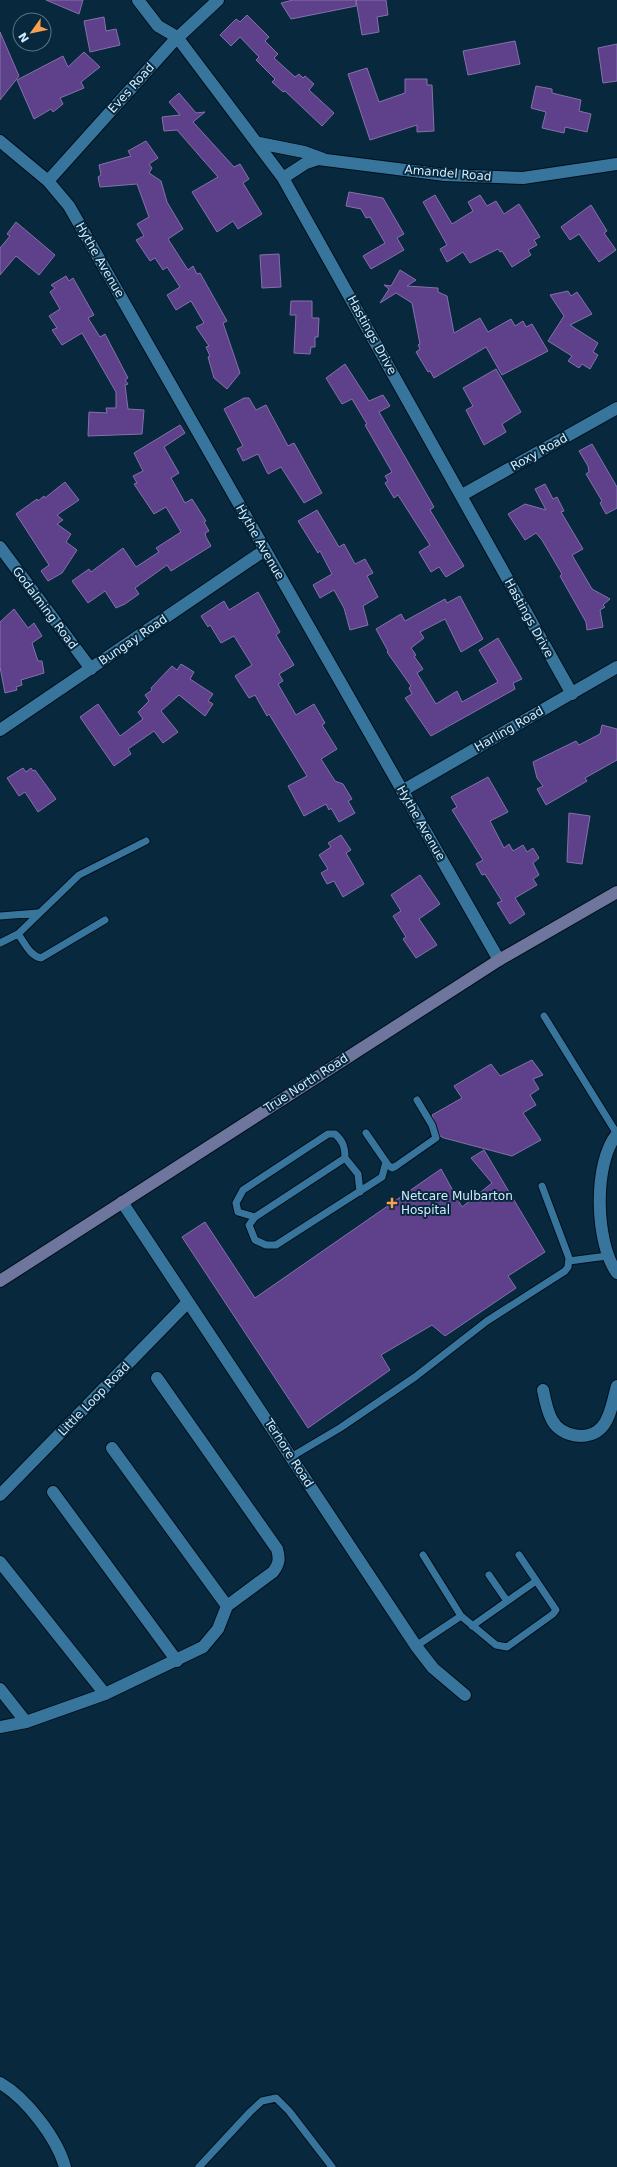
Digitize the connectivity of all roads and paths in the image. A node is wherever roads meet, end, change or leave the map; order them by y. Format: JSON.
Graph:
{"nodes":[{"id":1,"x":138,"y":0,"type":"edge"},
{"id":2,"x":218,"y":0,"type":"edge"},
{"id":3,"x":178,"y":37,"type":"junction"},
{"id":4,"x":0,"y":141,"type":"edge"},
{"id":5,"x":259,"y":143,"type":"junction"},
{"id":6,"x":324,"y":159,"type":"junction"},
{"id":7,"x":617,"y":164,"type":"edge"},
{"id":8,"x":284,"y":178,"type":"junction"},
{"id":9,"x":48,"y":181,"type":"junction"},
{"id":10,"x":617,"y":408,"type":"edge"},
{"id":11,"x":462,"y":496,"type":"junction"},
{"id":12,"x":0,"y":547,"type":"edge"},
{"id":13,"x":265,"y":550,"type":"junction"},
{"id":14,"x":617,"y":667,"type":"edge"},
{"id":15,"x":91,"y":669,"type":"junction"},
{"id":16,"x":572,"y":694,"type":"junction"},
{"id":17,"x":0,"y":730,"type":"edge"},
{"id":18,"x":402,"y":791,"type":"junction"},
{"id":19,"x":146,"y":841,"type":"dead end"},
{"id":20,"x":617,"y":892,"type":"edge"},
{"id":21,"x":38,"y":913,"type":"junction"},
{"id":22,"x":2,"y":917,"type":"edge"},
{"id":23,"x":105,"y":920,"type":"dead end"},
{"id":24,"x":18,"y":934,"type":"junction"},
{"id":25,"x":0,"y":943,"type":"edge"},
{"id":26,"x":499,"y":960,"type":"junction"},
{"id":27,"x":544,"y":1016,"type":"dead end"},
{"id":28,"x":417,"y":1100,"type":"dead end"},
{"id":29,"x":366,"y":1133,"type":"dead end"},
{"id":30,"x":617,"y":1134,"type":"edge"},
{"id":31,"x":345,"y":1158,"type":"junction"},
{"id":32,"x":386,"y":1162,"type":"junction"},
{"id":33,"x":542,"y":1186,"type":"dead end"},
{"id":34,"x":360,"y":1192,"type":"junction"},
{"id":35,"x":122,"y":1202,"type":"junction"},
{"id":36,"x":255,"y":1217,"type":"junction"},
{"id":37,"x":607,"y":1256,"type":"junction"},
{"id":38,"x":569,"y":1261,"type":"junction"},
{"id":39,"x":617,"y":1273,"type":"edge"},
{"id":40,"x":0,"y":1281,"type":"edge"},
{"id":41,"x":188,"y":1302,"type":"junction"},
{"id":42,"x":157,"y":1378,"type":"dead end"},
{"id":43,"x":617,"y":1386,"type":"edge"},
{"id":44,"x":543,"y":1390,"type":"dead end"},
{"id":45,"x":112,"y":1448,"type":"dead end"},
{"id":46,"x":291,"y":1457,"type":"junction"},
{"id":47,"x":53,"y":1492,"type":"dead end"},
{"id":48,"x":0,"y":1496,"type":"edge"},
{"id":49,"x":423,"y":1555,"type":"dead end"},
{"id":50,"x":519,"y":1555,"type":"dead end"},
{"id":51,"x":0,"y":1562,"type":"edge"},
{"id":52,"x":489,"y":1575,"type":"dead end"},
{"id":53,"x":536,"y":1581,"type":"junction"},
{"id":54,"x":507,"y":1601,"type":"junction"},
{"id":55,"x":227,"y":1606,"type":"junction"},
{"id":56,"x":461,"y":1616,"type":"junction"},
{"id":57,"x":472,"y":1626,"type":"junction"},
{"id":58,"x":416,"y":1646,"type":"junction"},
{"id":59,"x":177,"y":1661,"type":"junction"},
{"id":60,"x":0,"y":1689,"type":"edge"},
{"id":61,"x":105,"y":1694,"type":"junction"},
{"id":62,"x":466,"y":1695,"type":"dead end"},
{"id":63,"x":26,"y":1722,"type":"junction"},
{"id":64,"x":0,"y":1727,"type":"edge"},
{"id":65,"x":0,"y":2083,"type":"edge"},
{"id":66,"x":66,"y":2167,"type":"edge"},
{"id":67,"x":199,"y":2167,"type":"edge"},
{"id":68,"x":332,"y":2167,"type":"edge"}],
"edges":[{"from":1,"to":3,"type":"street","name":"Hastings Drive"},
{"from":2,"to":3,"type":"street","name":"Eves Road"},
{"from":3,"to":5,"type":"street","name":"Hastings Drive"},
{"from":3,"to":9,"type":"street","name":"Eves Road"},
{"from":4,"to":9,"type":"street","name":"Hythe Avenue"},
{"from":5,"to":6,"type":"street"},
{"from":5,"to":8,"type":"street","name":"Hastings Drive"},
{"from":6,"to":7,"type":"street","name":"Amandel Road"},
{"from":6,"to":8,"type":"street","name":"Amandel Road"},
{"from":8,"to":11,"type":"street","name":"Hastings Drive"},
{"from":9,"to":13,"type":"street","name":"Hythe Avenue"},
{"from":10,"to":11,"type":"street","name":"Roxy Road"},
{"from":11,"to":16,"type":"street","name":"Hastings Drive"},
{"from":12,"to":15,"type":"street","name":"Godalming Road"},
{"from":13,"to":15,"type":"street","name":"Bungay Road"},
{"from":13,"to":18,"type":"street","name":"Hythe Avenue"},
{"from":14,"to":16,"type":"street","name":"Harling Road"},
{"from":15,"to":17,"type":"street","name":"Bungay Road"},
{"from":16,"to":18,"type":"street","name":"Harling Road"},
{"from":18,"to":26,"type":"street","name":"Hythe Avenue"},
{"from":19,"to":21,"type":"lane"},
{"from":20,"to":26,"type":"main road","name":"True North Road"},
{"from":21,"to":22,"type":"lane"},
{"from":21,"to":24,"type":"lane"},
{"from":23,"to":24,"type":"lane"},
{"from":24,"to":25,"type":"lane"},
{"from":26,"to":35,"type":"main road","name":"True North Road"},
{"from":27,"to":30,"type":"lane"},
{"from":28,"to":32,"type":"lane"},
{"from":29,"to":32,"type":"lane"},
{"from":30,"to":37,"type":"street"},
{"from":31,"to":34,"type":"lane"},
{"from":31,"to":36,"type":"lane"},
{"from":31,"to":36,"type":"lane"},
{"from":32,"to":34,"type":"lane"},
{"from":33,"to":38,"type":"lane"},
{"from":34,"to":36,"type":"lane"},
{"from":35,"to":40,"type":"main road","name":"True North Road"},
{"from":35,"to":41,"type":"street","name":"Terhore Road"},
{"from":37,"to":38,"type":"lane"},
{"from":37,"to":39,"type":"street"},
{"from":38,"to":46,"type":"lane"},
{"from":41,"to":46,"type":"street","name":"Terhore Road"},
{"from":41,"to":48,"type":"street","name":"Little Loop Road"},
{"from":42,"to":55,"type":"street"},
{"from":43,"to":44,"type":"street"},
{"from":45,"to":55,"type":"street"},
{"from":46,"to":58,"type":"street","name":"Terhore Road"},
{"from":47,"to":59,"type":"street"},
{"from":49,"to":56,"type":"lane"},
{"from":50,"to":53,"type":"lane"},
{"from":51,"to":61,"type":"street"},
{"from":52,"to":54,"type":"lane"},
{"from":53,"to":54,"type":"lane"},
{"from":53,"to":57,"type":"lane"},
{"from":54,"to":57,"type":"lane"},
{"from":55,"to":59,"type":"street"},
{"from":56,"to":57,"type":"lane"},
{"from":56,"to":58,"type":"lane"},
{"from":58,"to":62,"type":"street","name":"Terhore Road"},
{"from":59,"to":61,"type":"street"},
{"from":60,"to":63,"type":"street"},
{"from":61,"to":63,"type":"street"},
{"from":63,"to":64,"type":"street"},
{"from":65,"to":66,"type":"street"},
{"from":67,"to":68,"type":"lane"}]}
